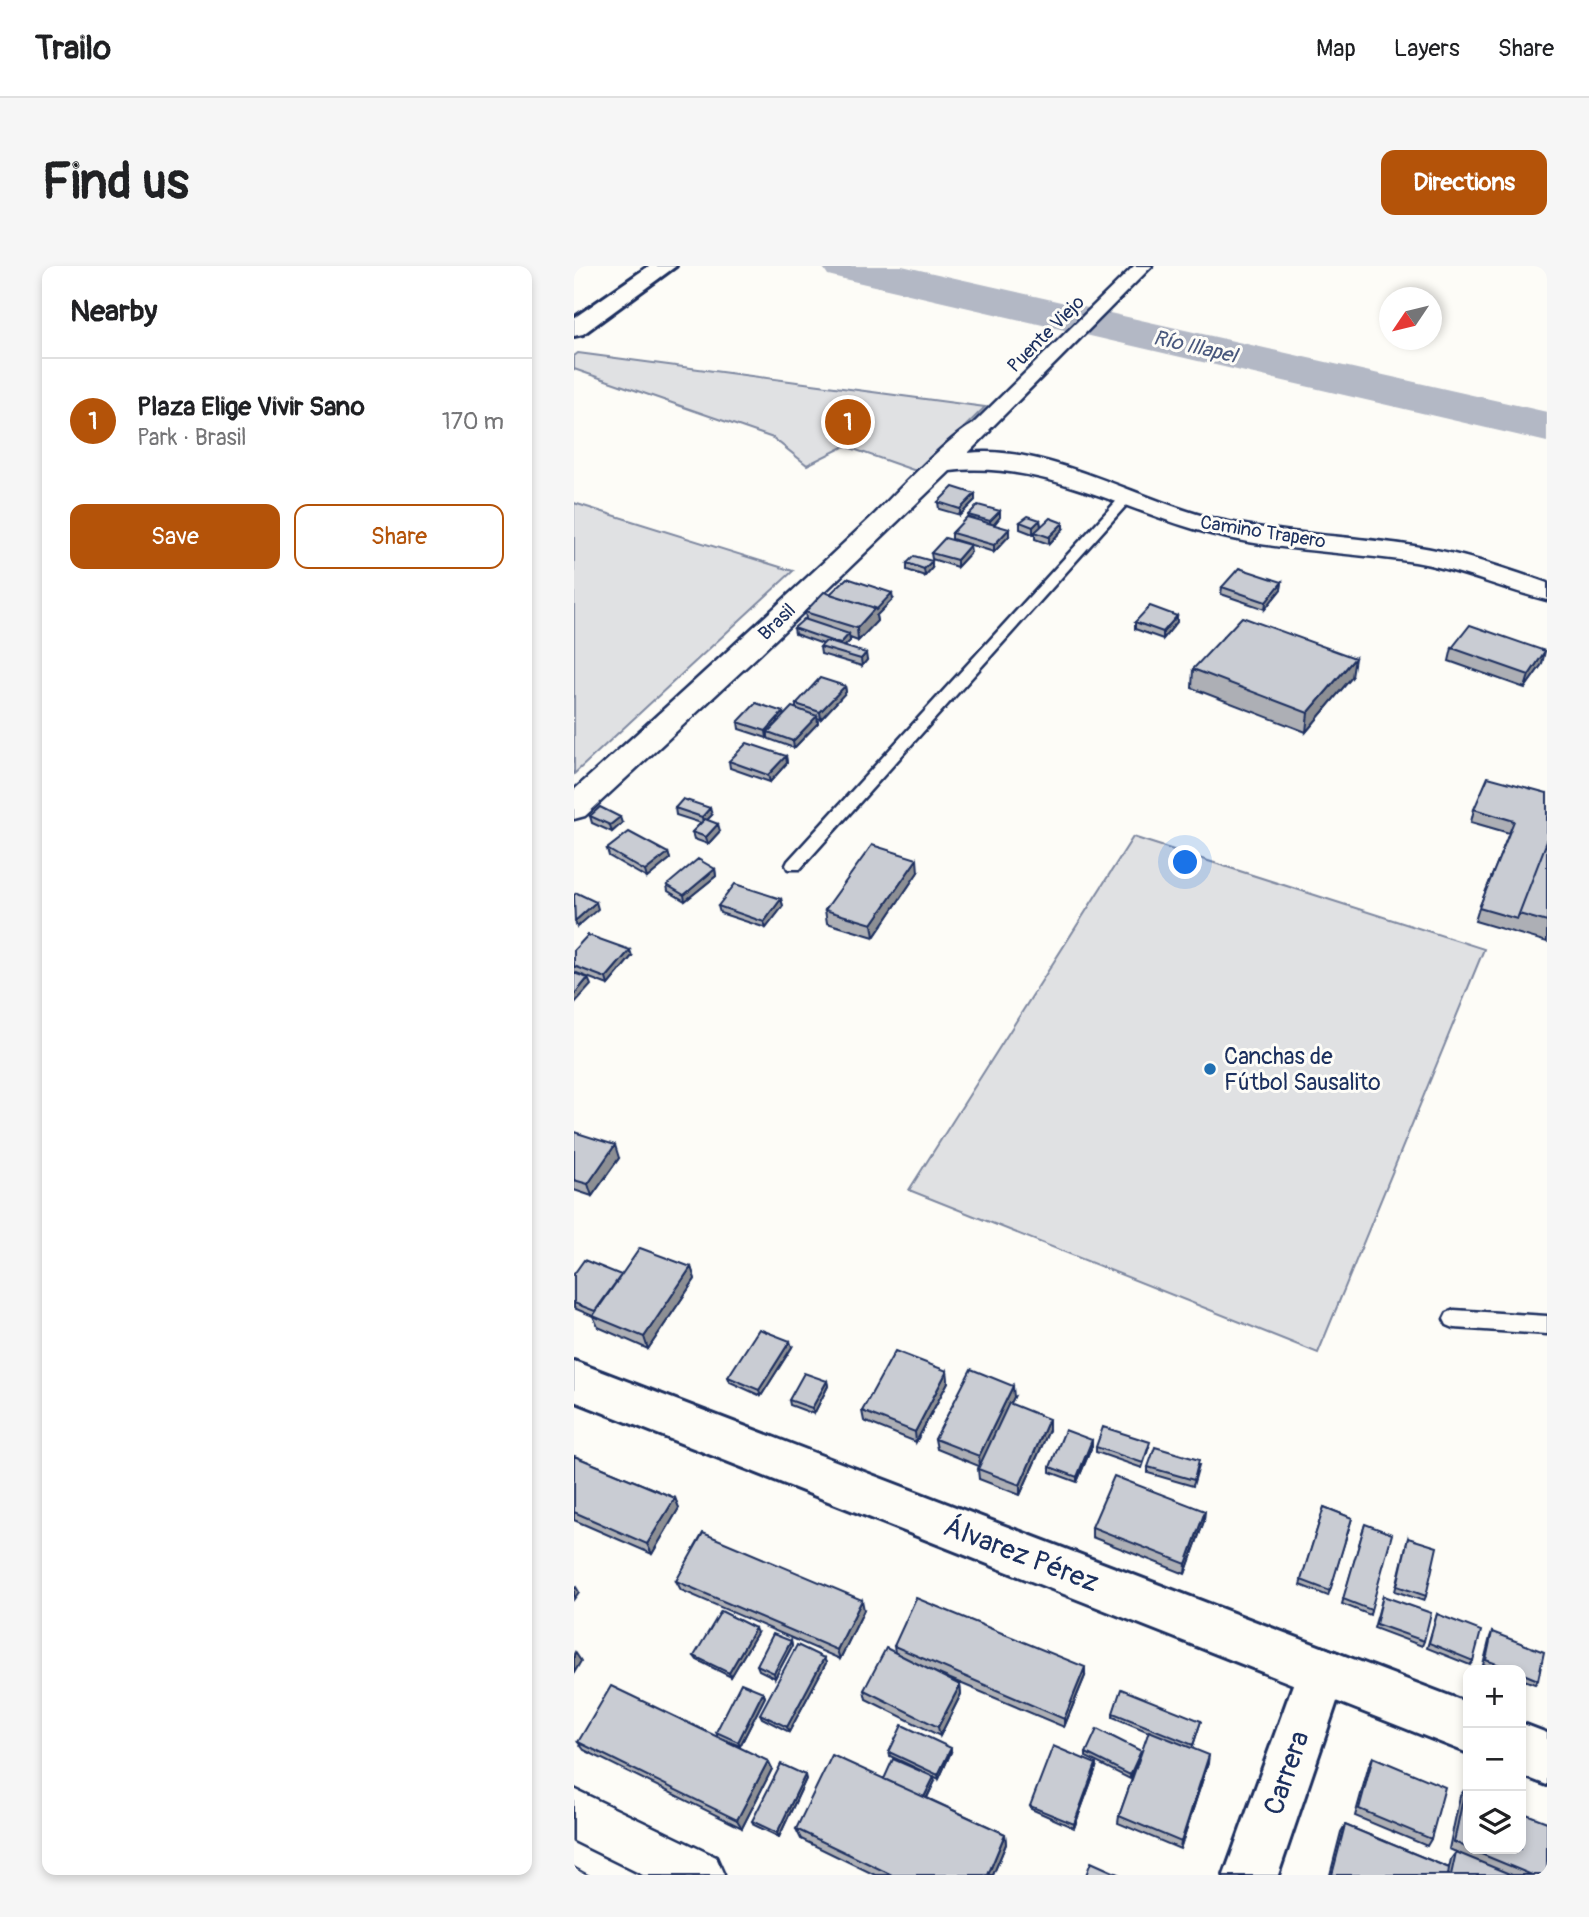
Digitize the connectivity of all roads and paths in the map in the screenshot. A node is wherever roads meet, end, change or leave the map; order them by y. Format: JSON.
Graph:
{"nodes":[{"id":1,"x":664,"y":266,"type":"edge"},
{"id":2,"x":1144,"y":266,"type":"edge"},
{"id":3,"x":574,"y":329,"type":"edge"},
{"id":4,"x":977,"y":431,"type":"joint"},
{"id":5,"x":940,"y":464,"type":"junction"},
{"id":6,"x":1126,"y":498,"type":"junction"},
{"id":7,"x":1547,"y":592,"type":"edge"},
{"id":8,"x":574,"y":808,"type":"edge"},
{"id":9,"x":794,"y":865,"type":"dead end"},
{"id":10,"x":1454,"y":1319,"type":"dead end"},
{"id":11,"x":1547,"y":1325,"type":"edge"},
{"id":12,"x":574,"y":1381,"type":"edge"},
{"id":13,"x":1322,"y":1672,"type":"junction"},
{"id":14,"x":1463,"y":1726,"type":"edge"},
{"id":15,"x":1526,"y":1751,"type":"edge"},
{"id":16,"x":1547,"y":1759,"type":"edge"},
{"id":17,"x":574,"y":1814,"type":"edge"},
{"id":18,"x":698,"y":1875,"type":"edge"},
{"id":19,"x":1251,"y":1875,"type":"edge"}],
"edges":[{"from":1,"to":3,"type":"main road"},
{"from":2,"to":4,"type":"street","name":"Puente Viejo"},
{"from":4,"to":5,"type":"street","name":"Brasil"},
{"from":5,"to":6,"type":"street","name":"Camino Trapero"},
{"from":5,"to":8,"type":"street","name":"Brasil"},
{"from":6,"to":7,"type":"street","name":"Camino Trapero"},
{"from":6,"to":9,"type":"lane"},
{"from":10,"to":11,"type":"lane"},
{"from":12,"to":13,"type":"main road","name":"Álvarez Pérez"},
{"from":13,"to":14,"type":"main road","name":"Álvarez Pérez"},
{"from":13,"to":19,"type":"main road","name":"Carrera"},
{"from":15,"to":16,"type":"main road"},
{"from":17,"to":18,"type":"street"}]}
